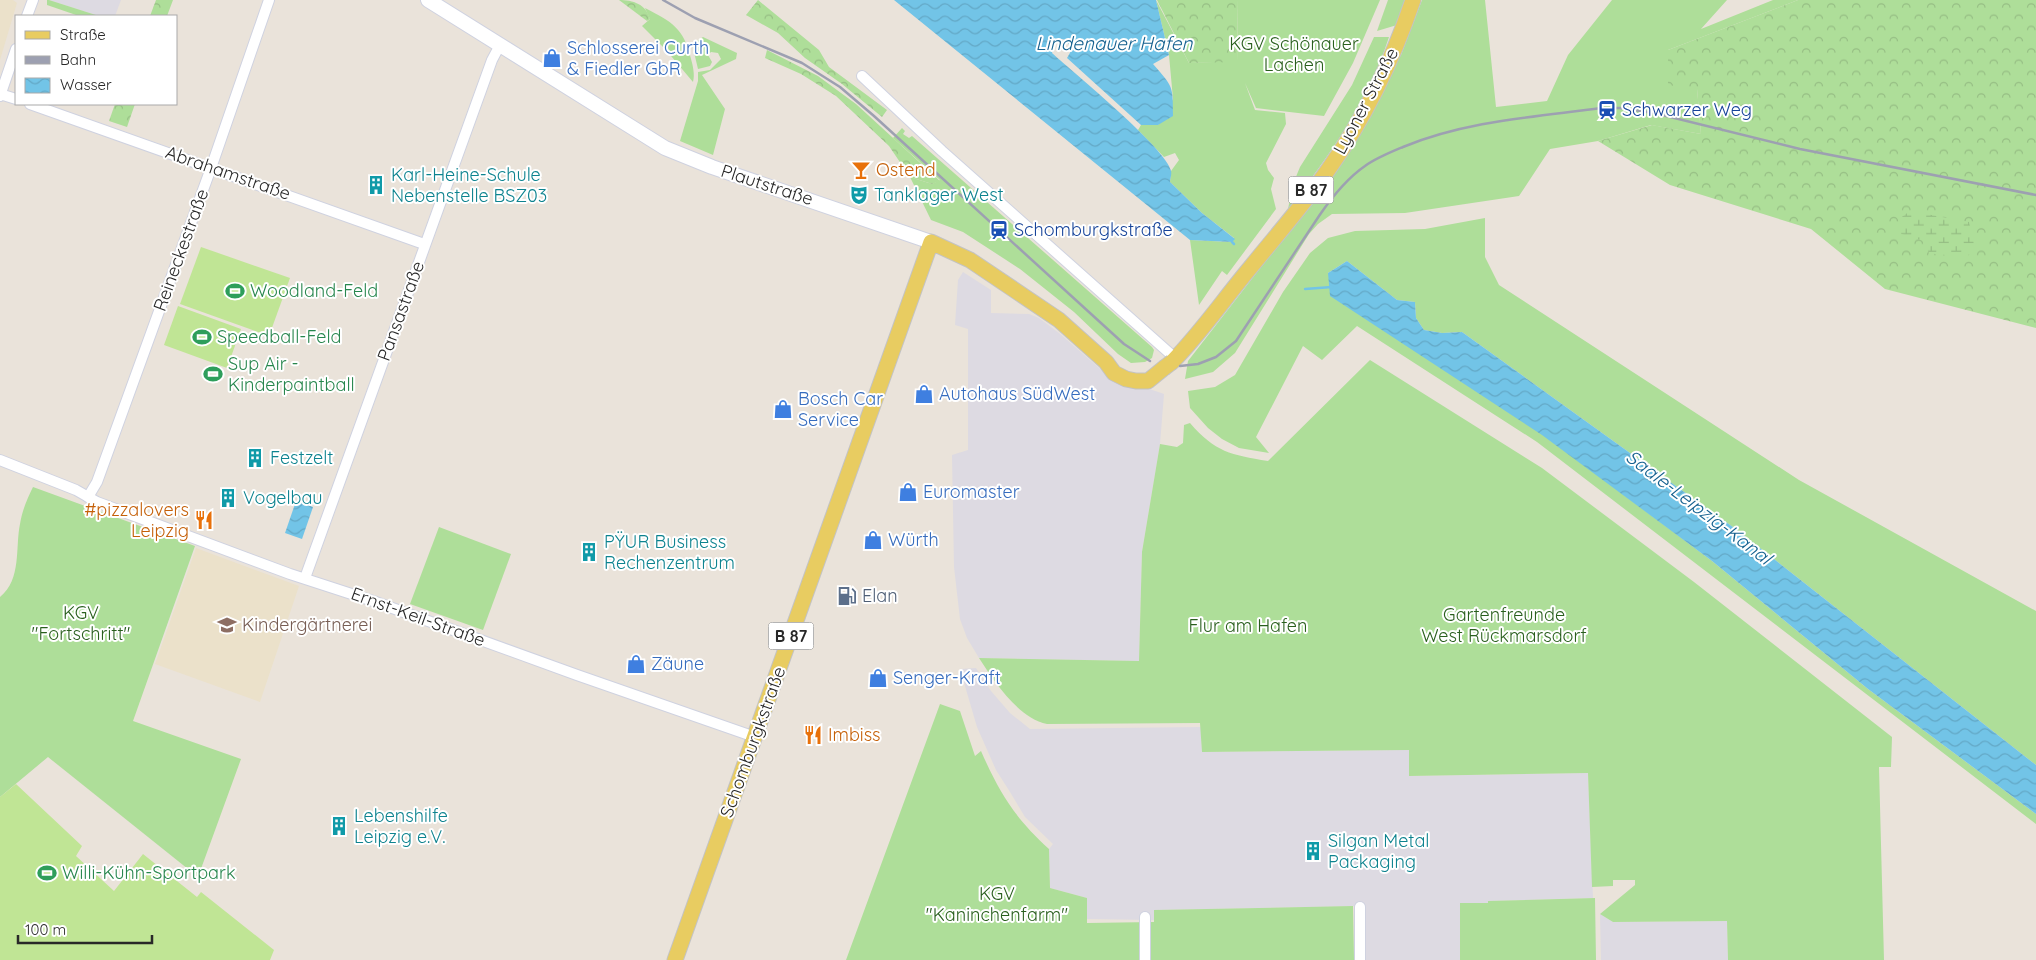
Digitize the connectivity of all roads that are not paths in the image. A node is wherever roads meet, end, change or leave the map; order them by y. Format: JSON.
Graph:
{"nodes":[{"id":1,"x":32,"y":0,"type":"edge"},
{"id":2,"x":269,"y":0,"type":"edge"},
{"id":3,"x":428,"y":0,"type":"edge"},
{"id":4,"x":1413,"y":0,"type":"edge"},
{"id":5,"x":27,"y":15,"type":"edge"},
{"id":6,"x":500,"y":45,"type":"junction"},
{"id":7,"x":15,"y":52,"type":"edge"},
{"id":8,"x":862,"y":76,"type":"dead end"},
{"id":9,"x":0,"y":94,"type":"edge"},
{"id":10,"x":15,"y":99,"type":"edge"},
{"id":11,"x":33,"y":105,"type":"edge"},
{"id":12,"x":211,"y":168,"type":"junction"},
{"id":13,"x":931,"y":242,"type":"junction"},
{"id":14,"x":424,"y":244,"type":"junction"},
{"id":15,"x":1168,"y":365,"type":"junction"},
{"id":16,"x":0,"y":460,"type":"edge"},
{"id":17,"x":88,"y":497,"type":"junction"},
{"id":18,"x":306,"y":578,"type":"junction"},
{"id":19,"x":755,"y":737,"type":"junction"},
{"id":20,"x":1360,"y":907,"type":"dead end"},
{"id":21,"x":1145,"y":917,"type":"dead end"},
{"id":22,"x":675,"y":960,"type":"edge"},
{"id":23,"x":1145,"y":960,"type":"edge"},
{"id":24,"x":1360,"y":960,"type":"edge"}],
"edges":[{"from":1,"to":5,"type":"street"},
{"from":2,"to":12,"type":"street","name":"Reineckestraße"},
{"from":3,"to":6,"type":"main road","name":"Plautstraße"},
{"from":4,"to":15,"type":"main road","name":"Lyoner Straße","number":"B 87"},
{"from":6,"to":13,"type":"main road","name":"Plautstraße"},
{"from":6,"to":14,"type":"street","name":"Pansastraße"},
{"from":7,"to":9,"type":"street"},
{"from":8,"to":15,"type":"street"},
{"from":9,"to":10,"type":"street"},
{"from":11,"to":12,"type":"street","name":"Abrahamstraße"},
{"from":12,"to":14,"type":"street","name":"Abrahamstraße"},
{"from":12,"to":17,"type":"street","name":"Reineckestraße"},
{"from":13,"to":15,"type":"main road","name":"Plautstraße","number":"B 87"},
{"from":13,"to":19,"type":"main road","name":"Schomburgkstraße","number":"B 87"},
{"from":14,"to":18,"type":"street","name":"Pansastraße"},
{"from":16,"to":17,"type":"street","name":"Ernst-Keil-Straße"},
{"from":17,"to":18,"type":"street","name":"Ernst-Keil-Straße"},
{"from":18,"to":19,"type":"street","name":"Ernst-Keil-Straße"},
{"from":19,"to":22,"type":"main road","name":"Schomburgkstraße","number":"B 87"},
{"from":20,"to":24,"type":"street"},
{"from":21,"to":23,"type":"street"}]}
